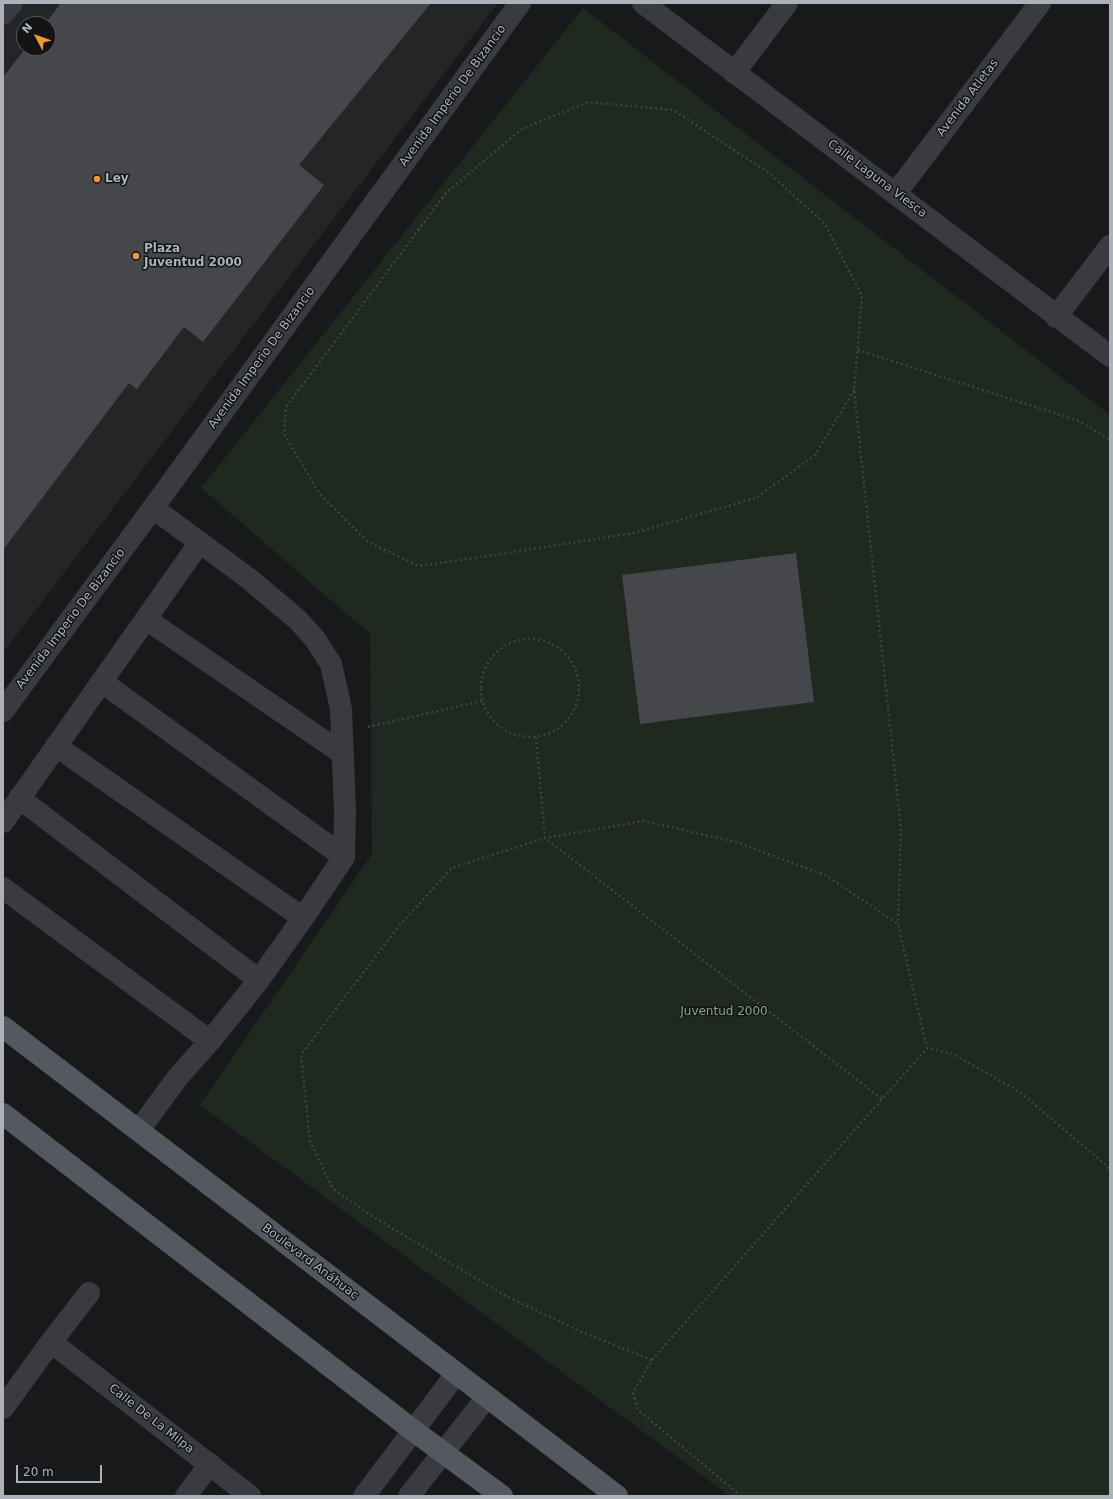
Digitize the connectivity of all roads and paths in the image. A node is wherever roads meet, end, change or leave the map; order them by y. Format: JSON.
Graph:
{"nodes":[{"id":1,"x":12,"y":3,"type":"edge"},
{"id":2,"x":520,"y":3,"type":"edge"},
{"id":3,"x":643,"y":3,"type":"edge"},
{"id":4,"x":786,"y":3,"type":"edge"},
{"id":5,"x":1040,"y":3,"type":"edge"},
{"id":6,"x":3,"y":14,"type":"edge"},
{"id":7,"x":734,"y":73,"type":"junction"},
{"id":8,"x":896,"y":193,"type":"junction"},
{"id":9,"x":1110,"y":246,"type":"edge"},
{"id":10,"x":1056,"y":317,"type":"junction"},
{"id":11,"x":858,"y":350,"type":"junction"},
{"id":12,"x":1110,"y":356,"type":"edge"},
{"id":13,"x":854,"y":390,"type":"junction"},
{"id":14,"x":1110,"y":440,"type":"edge"},
{"id":15,"x":153,"y":508,"type":"junction"},
{"id":16,"x":200,"y":542,"type":"junction"},
{"id":17,"x":146,"y":619,"type":"junction"},
{"id":18,"x":102,"y":682,"type":"junction"},
{"id":19,"x":482,"y":701,"type":"junction"},
{"id":20,"x":3,"y":711,"type":"edge"},
{"id":21,"x":536,"y":737,"type":"junction"},
{"id":22,"x":342,"y":744,"type":"junction"},
{"id":23,"x":56,"y":746,"type":"junction"},
{"id":24,"x":20,"y":798,"type":"junction"},
{"id":25,"x":3,"y":822,"type":"edge"},
{"id":26,"x":546,"y":838,"type":"junction"},
{"id":27,"x":344,"y":857,"type":"junction"},
{"id":28,"x":3,"y":888,"type":"edge"},
{"id":29,"x":303,"y":918,"type":"junction"},
{"id":30,"x":898,"y":924,"type":"junction"},
{"id":31,"x":258,"y":980,"type":"junction"},
{"id":32,"x":3,"y":1027,"type":"edge"},
{"id":33,"x":210,"y":1041,"type":"junction"},
{"id":34,"x":927,"y":1048,"type":"junction"},
{"id":35,"x":882,"y":1099,"type":"junction"},
{"id":36,"x":3,"y":1114,"type":"edge"},
{"id":37,"x":139,"y":1130,"type":"junction"},
{"id":38,"x":1110,"y":1172,"type":"edge"},
{"id":39,"x":89,"y":1293,"type":"dead end"},
{"id":40,"x":51,"y":1342,"type":"junction"},
{"id":41,"x":652,"y":1360,"type":"junction"},
{"id":42,"x":456,"y":1374,"type":"junction"},
{"id":43,"x":487,"y":1397,"type":"junction"},
{"id":44,"x":3,"y":1408,"type":"edge"},
{"id":45,"x":414,"y":1431,"type":"junction"},
{"id":46,"x":444,"y":1453,"type":"junction"},
{"id":47,"x":210,"y":1464,"type":"junction"},
{"id":48,"x":186,"y":1496,"type":"edge"},
{"id":49,"x":250,"y":1496,"type":"edge"},
{"id":50,"x":364,"y":1496,"type":"edge"},
{"id":51,"x":409,"y":1496,"type":"edge"},
{"id":52,"x":502,"y":1496,"type":"edge"},
{"id":53,"x":617,"y":1496,"type":"edge"},
{"id":54,"x":741,"y":1496,"type":"edge"}],
"edges":[{"from":1,"to":6,"type":"street"},
{"from":2,"to":15,"type":"street","name":"Avenida Imperio De Bizancio"},
{"from":3,"to":7,"type":"street","name":"Calle Laguna Viesca"},
{"from":4,"to":7,"type":"street"},
{"from":5,"to":8,"type":"street","name":"Avenida Atletas"},
{"from":7,"to":8,"type":"street","name":"Calle Laguna Viesca"},
{"from":8,"to":10,"type":"street","name":"Calle Laguna Viesca"},
{"from":9,"to":10,"type":"street"},
{"from":10,"to":12,"type":"street","name":"Calle Laguna Viesca"},
{"from":11,"to":13,"type":"path"},
{"from":11,"to":13,"type":"path"},
{"from":11,"to":14,"type":"path"},
{"from":13,"to":30,"type":"path"},
{"from":15,"to":16,"type":"street"},
{"from":15,"to":20,"type":"street","name":"Avenida Imperio De Bizancio"},
{"from":16,"to":17,"type":"street"},
{"from":16,"to":22,"type":"street"},
{"from":17,"to":18,"type":"street"},
{"from":17,"to":22,"type":"street"},
{"from":18,"to":23,"type":"street"},
{"from":18,"to":27,"type":"street"},
{"from":19,"to":21,"type":"path"},
{"from":19,"to":21,"type":"path"},
{"from":19,"to":22,"type":"path"},
{"from":21,"to":26,"type":"path"},
{"from":22,"to":27,"type":"street"},
{"from":23,"to":24,"type":"street"},
{"from":23,"to":29,"type":"street"},
{"from":24,"to":25,"type":"street"},
{"from":24,"to":31,"type":"street"},
{"from":26,"to":30,"type":"path"},
{"from":26,"to":35,"type":"path"},
{"from":26,"to":41,"type":"path"},
{"from":27,"to":29,"type":"street"},
{"from":28,"to":33,"type":"street"},
{"from":29,"to":31,"type":"street"},
{"from":30,"to":34,"type":"path"},
{"from":31,"to":33,"type":"street"},
{"from":32,"to":37,"type":"main road","name":"Boulevard Anáhuac"},
{"from":33,"to":37,"type":"street"},
{"from":34,"to":35,"type":"path"},
{"from":34,"to":38,"type":"path"},
{"from":35,"to":41,"type":"path"},
{"from":36,"to":45,"type":"main road"},
{"from":37,"to":42,"type":"main road","name":"Boulevard Anáhuac"},
{"from":39,"to":40,"type":"street"},
{"from":40,"to":44,"type":"street"},
{"from":40,"to":47,"type":"street","name":"Calle De La Milpa"},
{"from":41,"to":54,"type":"path"},
{"from":42,"to":43,"type":"main road","name":"Boulevard Anáhuac"},
{"from":42,"to":45,"type":"street"},
{"from":43,"to":46,"type":"street"},
{"from":43,"to":53,"type":"main road","name":"Boulevard Anáhuac"},
{"from":45,"to":46,"type":"main road"},
{"from":45,"to":50,"type":"street"},
{"from":46,"to":51,"type":"street"},
{"from":46,"to":52,"type":"main road"},
{"from":47,"to":48,"type":"street"},
{"from":47,"to":49,"type":"street","name":"Calle De La Milpa"}]}
